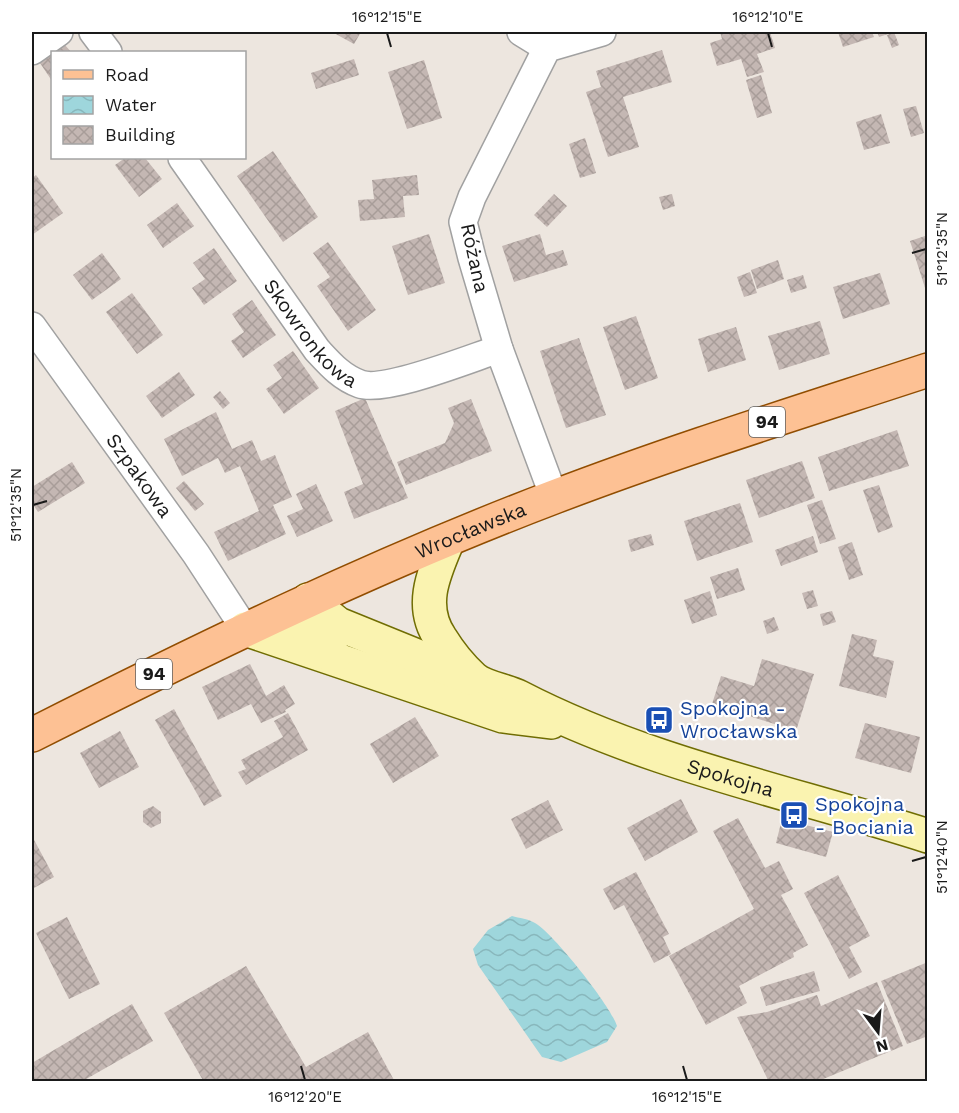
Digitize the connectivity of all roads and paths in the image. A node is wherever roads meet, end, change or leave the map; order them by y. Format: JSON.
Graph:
{"nodes":[{"id":1,"x":59,"y":32,"type":"edge"},
{"id":2,"x":93,"y":32,"type":"edge"},
{"id":3,"x":521,"y":32,"type":"edge"},
{"id":4,"x":602,"y":32,"type":"edge"},
{"id":5,"x":547,"y":48,"type":"junction"},
{"id":6,"x":32,"y":51,"type":"edge"},
{"id":7,"x":107,"y":51,"type":"edge"},
{"id":8,"x":183,"y":159,"type":"edge"},
{"id":9,"x":32,"y":326,"type":"edge"},
{"id":10,"x":499,"y":349,"type":"junction"},
{"id":11,"x":927,"y":370,"type":"edge"},
{"id":12,"x":554,"y":497,"type":"junction"},
{"id":13,"x":448,"y":540,"type":"junction"},
{"id":14,"x":308,"y":600,"type":"junction"},
{"id":15,"x":245,"y":629,"type":"junction"},
{"id":16,"x":349,"y":664,"type":"junction"},
{"id":17,"x":474,"y":679,"type":"junction"},
{"id":18,"x":571,"y":724,"type":"junction"},
{"id":19,"x":32,"y":735,"type":"edge"},
{"id":20,"x":927,"y":836,"type":"edge"}],
"edges":[{"from":1,"to":6,"type":"street"},
{"from":2,"to":7,"type":"street"},
{"from":3,"to":5,"type":"street"},
{"from":4,"to":5,"type":"street"},
{"from":5,"to":10,"type":"street","name":"Różana"},
{"from":8,"to":10,"type":"street","name":"Skowronkowa"},
{"from":9,"to":15,"type":"street","name":"Szpakowa"},
{"from":10,"to":12,"type":"street","name":"Różana"},
{"from":11,"to":12,"type":"main road","name":"Wrocławska","number":"94"},
{"from":12,"to":13,"type":"main road","name":"Wrocławska","number":"94"},
{"from":13,"to":14,"type":"main road","name":"Wrocławska","number":"94"},
{"from":13,"to":17,"type":"street","name":"Spokojna"},
{"from":14,"to":15,"type":"main road","name":"Wrocławska","number":"94"},
{"from":14,"to":16,"type":"street","name":"Spokojna"},
{"from":14,"to":17,"type":"street","name":"Spokojna"},
{"from":15,"to":16,"type":"street","name":"Spokojna"},
{"from":15,"to":19,"type":"main road","name":"Wrocławska","number":"94"},
{"from":16,"to":18,"type":"street","name":"Spokojna"},
{"from":17,"to":18,"type":"street","name":"Spokojna"},
{"from":18,"to":20,"type":"street","name":"Spokojna"}]}
